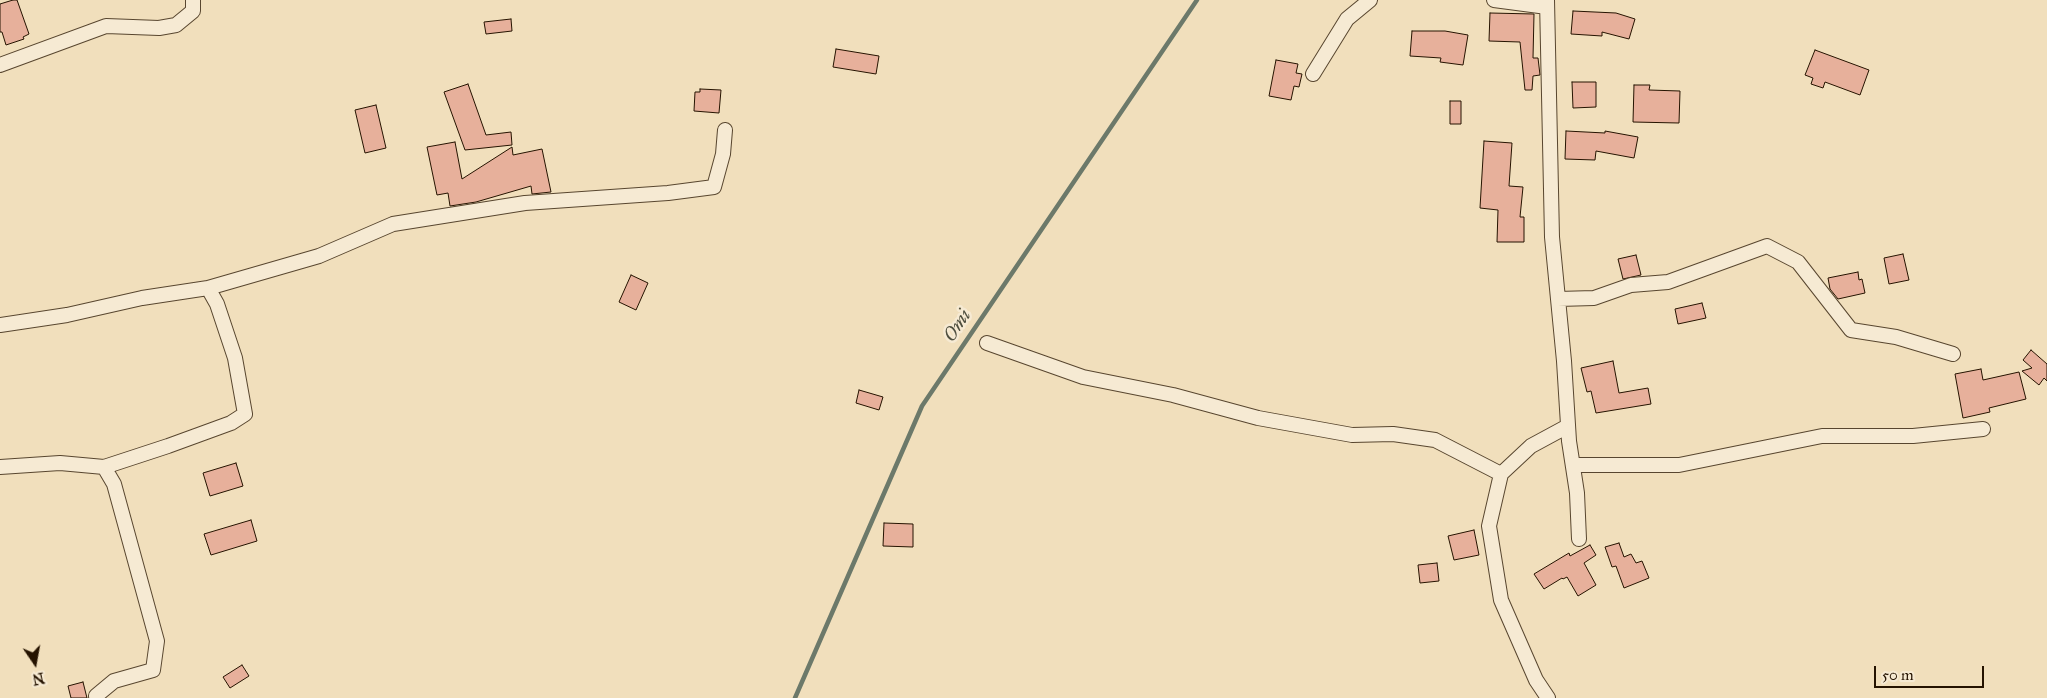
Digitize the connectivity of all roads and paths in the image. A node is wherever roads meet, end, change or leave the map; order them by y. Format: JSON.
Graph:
{"nodes":[{"id":1,"x":193,"y":0,"type":"edge"},
{"id":2,"x":1370,"y":0,"type":"edge"},
{"id":3,"x":1494,"y":0,"type":"edge"},
{"id":4,"x":1547,"y":4,"type":"edge"},
{"id":5,"x":0,"y":65,"type":"edge"},
{"id":6,"x":1313,"y":74,"type":"dead end"},
{"id":7,"x":725,"y":130,"type":"dead end"},
{"id":8,"x":208,"y":288,"type":"junction"},
{"id":9,"x":1558,"y":299,"type":"junction"},
{"id":10,"x":0,"y":325,"type":"edge"},
{"id":11,"x":987,"y":343,"type":"dead end"},
{"id":12,"x":1953,"y":354,"type":"dead end"},
{"id":13,"x":1568,"y":426,"type":"junction"},
{"id":14,"x":1983,"y":429,"type":"dead end"},
{"id":15,"x":1573,"y":465,"type":"junction"},
{"id":16,"x":0,"y":467,"type":"edge"},
{"id":17,"x":104,"y":467,"type":"junction"},
{"id":18,"x":1501,"y":474,"type":"junction"},
{"id":19,"x":1579,"y":539,"type":"dead end"},
{"id":20,"x":96,"y":696,"type":"dead end"},
{"id":21,"x":1548,"y":698,"type":"edge"}],
"edges":[{"from":1,"to":5,"type":"street"},
{"from":2,"to":6,"type":"street"},
{"from":3,"to":4,"type":"street"},
{"from":4,"to":9,"type":"street"},
{"from":7,"to":8,"type":"street"},
{"from":8,"to":10,"type":"street"},
{"from":8,"to":17,"type":"street"},
{"from":9,"to":12,"type":"street"},
{"from":9,"to":13,"type":"street"},
{"from":11,"to":18,"type":"street"},
{"from":13,"to":15,"type":"street"},
{"from":13,"to":18,"type":"street"},
{"from":14,"to":15,"type":"street"},
{"from":15,"to":19,"type":"street"},
{"from":16,"to":17,"type":"street"},
{"from":17,"to":20,"type":"street"},
{"from":18,"to":21,"type":"street"}]}
